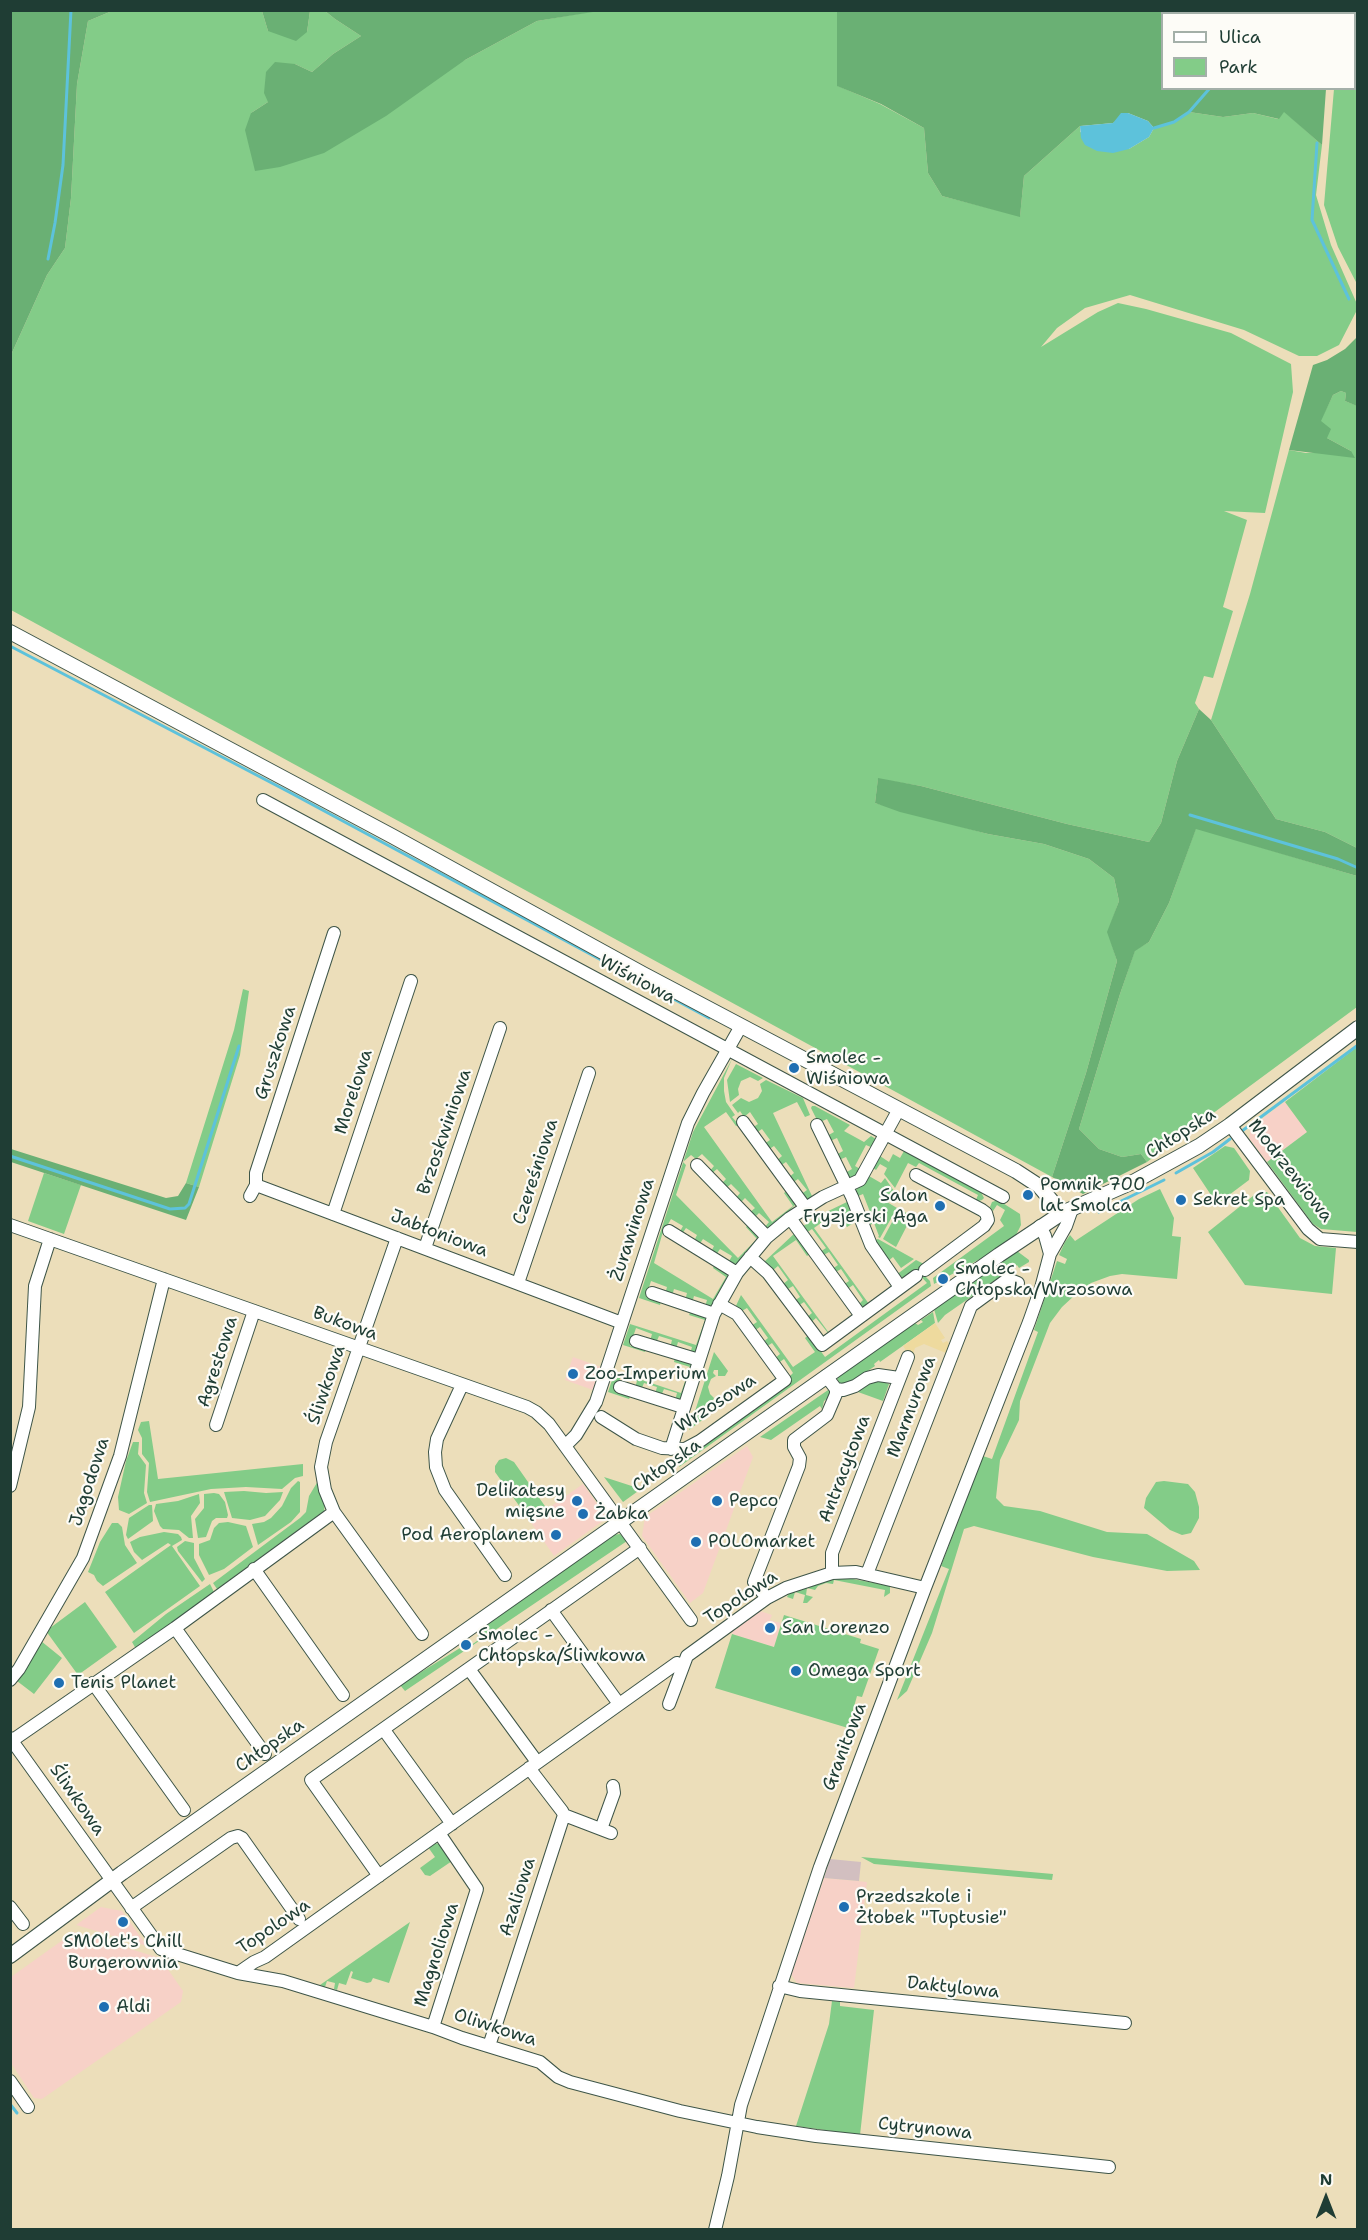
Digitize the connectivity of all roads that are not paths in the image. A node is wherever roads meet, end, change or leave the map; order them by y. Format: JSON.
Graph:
{"nodes":[{"id":1,"x":10,"y":632,"type":"edge"},
{"id":2,"x":263,"y":800,"type":"dead end"},
{"id":3,"x":334,"y":933,"type":"dead end"},
{"id":4,"x":411,"y":981,"type":"dead end"},
{"id":5,"x":741,"y":1026,"type":"junction"},
{"id":6,"x":500,"y":1028,"type":"dead end"},
{"id":7,"x":1358,"y":1028,"type":"edge"},
{"id":8,"x":728,"y":1049,"type":"junction"},
{"id":9,"x":589,"y":1073,"type":"dead end"},
{"id":10,"x":900,"y":1109,"type":"junction"},
{"id":11,"x":743,"y":1122,"type":"dead end"},
{"id":12,"x":817,"y":1125,"type":"dead end"},
{"id":13,"x":1230,"y":1125,"type":"junction"},
{"id":14,"x":886,"y":1134,"type":"junction"},
{"id":15,"x":697,"y":1165,"type":"dead end"},
{"id":16,"x":916,"y":1175,"type":"dead end"},
{"id":17,"x":847,"y":1186,"type":"junction"},
{"id":18,"x":253,"y":1191,"type":"joint"},
{"id":19,"x":805,"y":1207,"type":"junction"},
{"id":20,"x":982,"y":1210,"type":"junction"},
{"id":21,"x":1067,"y":1211,"type":"junction"},
{"id":22,"x":333,"y":1214,"type":"junction"},
{"id":23,"x":790,"y":1218,"type":"junction"},
{"id":24,"x":10,"y":1226,"type":"edge"},
{"id":25,"x":1040,"y":1226,"type":"junction"},
{"id":26,"x":669,"y":1231,"type":"dead end"},
{"id":27,"x":767,"y":1237,"type":"junction"},
{"id":28,"x":398,"y":1238,"type":"junction"},
{"id":29,"x":50,"y":1239,"type":"junction"},
{"id":30,"x":1358,"y":1242,"type":"edge"},
{"id":31,"x":425,"y":1248,"type":"junction"},
{"id":32,"x":1050,"y":1254,"type":"junction"},
{"id":33,"x":750,"y":1257,"type":"junction"},
{"id":34,"x":737,"y":1273,"type":"junction"},
{"id":35,"x":164,"y":1279,"type":"junction"},
{"id":36,"x":518,"y":1283,"type":"junction"},
{"id":37,"x":1018,"y":1283,"type":"dead end"},
{"id":38,"x":900,"y":1287,"type":"junction"},
{"id":39,"x":652,"y":1293,"type":"dead end"},
{"id":40,"x":717,"y":1309,"type":"junction"},
{"id":41,"x":254,"y":1311,"type":"junction"},
{"id":42,"x":861,"y":1316,"type":"junction"},
{"id":43,"x":622,"y":1323,"type":"junction"},
{"id":44,"x":636,"y":1341,"type":"dead end"},
{"id":45,"x":359,"y":1348,"type":"junction"},
{"id":46,"x":908,"y":1357,"type":"dead end"},
{"id":47,"x":699,"y":1360,"type":"junction"},
{"id":48,"x":826,"y":1376,"type":"junction"},
{"id":49,"x":899,"y":1378,"type":"junction"},
{"id":50,"x":462,"y":1385,"type":"junction"},
{"id":51,"x":620,"y":1387,"type":"dead end"},
{"id":52,"x":836,"y":1389,"type":"junction"},
{"id":53,"x":683,"y":1407,"type":"junction"},
{"id":54,"x":601,"y":1417,"type":"dead end"},
{"id":55,"x":216,"y":1425,"type":"dead end"},
{"id":56,"x":565,"y":1446,"type":"junction"},
{"id":57,"x":671,"y":1449,"type":"junction"},
{"id":58,"x":10,"y":1486,"type":"edge"},
{"id":59,"x":334,"y":1512,"type":"junction"},
{"id":60,"x":619,"y":1521,"type":"junction"},
{"id":61,"x":640,"y":1548,"type":"junction"},
{"id":62,"x":254,"y":1569,"type":"junction"},
{"id":63,"x":832,"y":1573,"type":"junction"},
{"id":64,"x":867,"y":1574,"type":"junction"},
{"id":65,"x":505,"y":1575,"type":"dead end"},
{"id":66,"x":925,"y":1588,"type":"junction"},
{"id":67,"x":767,"y":1598,"type":"junction"},
{"id":68,"x":551,"y":1610,"type":"junction"},
{"id":69,"x":691,"y":1620,"type":"dead end"},
{"id":70,"x":175,"y":1628,"type":"junction"},
{"id":71,"x":422,"y":1634,"type":"dead end"},
{"id":72,"x":682,"y":1660,"type":"junction"},
{"id":73,"x":469,"y":1669,"type":"junction"},
{"id":74,"x":10,"y":1680,"type":"edge"},
{"id":75,"x":93,"y":1683,"type":"junction"},
{"id":76,"x":343,"y":1695,"type":"dead end"},
{"id":77,"x":619,"y":1704,"type":"junction"},
{"id":78,"x":669,"y":1704,"type":"dead end"},
{"id":79,"x":384,"y":1730,"type":"junction"},
{"id":80,"x":11,"y":1740,"type":"edge"},
{"id":81,"x":265,"y":1754,"type":"dead end"},
{"id":82,"x":533,"y":1765,"type":"junction"},
{"id":83,"x":613,"y":1786,"type":"dead end"},
{"id":84,"x":184,"y":1810,"type":"dead end"},
{"id":85,"x":564,"y":1815,"type":"junction"},
{"id":86,"x":452,"y":1824,"type":"junction"},
{"id":87,"x":439,"y":1833,"type":"junction"},
{"id":88,"x":379,"y":1876,"type":"junction"},
{"id":89,"x":113,"y":1880,"type":"junction"},
{"id":90,"x":10,"y":1907,"type":"edge"},
{"id":91,"x":131,"y":1908,"type":"junction"},
{"id":92,"x":299,"y":1919,"type":"dead end"},
{"id":93,"x":22,"y":1924,"type":"dead end"},
{"id":94,"x":10,"y":1956,"type":"edge"},
{"id":95,"x":238,"y":1973,"type":"junction"},
{"id":96,"x":779,"y":1986,"type":"junction"},
{"id":97,"x":1125,"y":2023,"type":"dead end"},
{"id":98,"x":433,"y":2027,"type":"junction"},
{"id":99,"x":489,"y":2046,"type":"junction"},
{"id":100,"x":10,"y":2081,"type":"edge"},
{"id":101,"x":28,"y":2107,"type":"dead end"},
{"id":102,"x":737,"y":2123,"type":"junction"},
{"id":103,"x":1109,"y":2167,"type":"dead end"},
{"id":104,"x":715,"y":2229,"type":"edge"}],
"edges":[{"from":1,"to":5,"type":"street"},
{"from":2,"to":8,"type":"street","name":"Wiśniowa"},
{"from":3,"to":18,"type":"street","name":"Gruszkowa"},
{"from":4,"to":22,"type":"street","name":"Morelowa"},
{"from":5,"to":8,"type":"street","name":"Żurawinowa"},
{"from":5,"to":10,"type":"street"},
{"from":6,"to":31,"type":"street","name":"Brzoskwiniowa"},
{"from":7,"to":13,"type":"street","name":"Chłopska"},
{"from":8,"to":14,"type":"street","name":"Wiśniowa"},
{"from":8,"to":43,"type":"street","name":"Żurawinowa"},
{"from":9,"to":36,"type":"street","name":"Czereśniowa"},
{"from":10,"to":14,"type":"street","name":"Wrzosowa"},
{"from":10,"to":21,"type":"street"},
{"from":11,"to":19,"type":"street"},
{"from":12,"to":17,"type":"street"},
{"from":13,"to":21,"type":"street","name":"Chłopska"},
{"from":13,"to":30,"type":"street","name":"Modrzewiowa"},
{"from":14,"to":17,"type":"street","name":"Wrzosowa"},
{"from":14,"to":20,"type":"street","name":"Wiśniowa"},
{"from":15,"to":27,"type":"street"},
{"from":16,"to":20,"type":"street"},
{"from":17,"to":19,"type":"street","name":"Wrzosowa"},
{"from":17,"to":38,"type":"street"},
{"from":18,"to":22,"type":"street","name":"Jabłoniowa"},
{"from":19,"to":23,"type":"street","name":"Wrzosowa"},
{"from":20,"to":38,"type":"street","name":"Wiśniowa"},
{"from":21,"to":25,"type":"street","name":"Chłopska"},
{"from":21,"to":32,"type":"street","name":"Granitowa"},
{"from":22,"to":28,"type":"street","name":"Jabłoniowa"},
{"from":23,"to":27,"type":"street","name":"Wrzosowa"},
{"from":23,"to":42,"type":"street"},
{"from":24,"to":29,"type":"street","name":"Bukowa"},
{"from":25,"to":32,"type":"street"},
{"from":25,"to":48,"type":"street","name":"Chłopska"},
{"from":26,"to":34,"type":"street"},
{"from":27,"to":33,"type":"street","name":"Wrzosowa"},
{"from":28,"to":31,"type":"street","name":"Jabłoniowa"},
{"from":28,"to":45,"type":"street","name":"Śliwkowa"},
{"from":29,"to":35,"type":"street","name":"Bukowa"},
{"from":29,"to":58,"type":"street"},
{"from":31,"to":36,"type":"street","name":"Jabłoniowa"},
{"from":32,"to":66,"type":"street","name":"Granitowa"},
{"from":33,"to":34,"type":"street","name":"Wrzosowa"},
{"from":33,"to":42,"type":"street"},
{"from":34,"to":40,"type":"street","name":"Wrzosowa"},
{"from":35,"to":41,"type":"street","name":"Bukowa"},
{"from":35,"to":74,"type":"street","name":"Jagodowa"},
{"from":36,"to":43,"type":"street","name":"Jabłoniowa"},
{"from":37,"to":64,"type":"street","name":"Marmurowa"},
{"from":38,"to":42,"type":"street"},
{"from":39,"to":40,"type":"street","name":"Wrzosowa"},
{"from":40,"to":47,"type":"street","name":"Wrzosowa"},
{"from":40,"to":57,"type":"street","name":"Wrzosowa"},
{"from":41,"to":45,"type":"street","name":"Bukowa"},
{"from":41,"to":55,"type":"street","name":"Agrestowa"},
{"from":43,"to":56,"type":"street","name":"Żurawinowa"},
{"from":44,"to":47,"type":"street"},
{"from":45,"to":50,"type":"street","name":"Bukowa"},
{"from":45,"to":59,"type":"street","name":"Śliwkowa"},
{"from":46,"to":49,"type":"street","name":"Antracytowa"},
{"from":47,"to":53,"type":"street","name":"Wrzosowa"},
{"from":48,"to":52,"type":"street"},
{"from":48,"to":60,"type":"street","name":"Chłopska"},
{"from":49,"to":52,"type":"street","name":"Antracytowa"},
{"from":49,"to":63,"type":"street","name":"Antracytowa"},
{"from":50,"to":56,"type":"street","name":"Bukowa"},
{"from":50,"to":65,"type":"street"},
{"from":51,"to":53,"type":"street","name":"Wrzosowa"},
{"from":52,"to":67,"type":"street"},
{"from":53,"to":57,"type":"street","name":"Wrzosowa"},
{"from":54,"to":57,"type":"street","name":"Wrzosowa"},
{"from":56,"to":60,"type":"street","name":"Bukowa"},
{"from":59,"to":62,"type":"street","name":"Śliwkowa"},
{"from":59,"to":71,"type":"street","name":"Śliwkowa"},
{"from":60,"to":61,"type":"street","name":"Bukowa"},
{"from":60,"to":89,"type":"street","name":"Chłopska"},
{"from":61,"to":68,"type":"street"},
{"from":61,"to":69,"type":"street","name":"Bukowa"},
{"from":62,"to":70,"type":"street","name":"Śliwkowa"},
{"from":62,"to":76,"type":"street"},
{"from":63,"to":64,"type":"street","name":"Topolowa"},
{"from":63,"to":67,"type":"street","name":"Topolowa"},
{"from":64,"to":66,"type":"street","name":"Topolowa"},
{"from":66,"to":96,"type":"street","name":"Granitowa"},
{"from":67,"to":72,"type":"street","name":"Topolowa"},
{"from":68,"to":73,"type":"street"},
{"from":68,"to":77,"type":"street"},
{"from":70,"to":75,"type":"street","name":"Śliwkowa"},
{"from":70,"to":81,"type":"street"},
{"from":72,"to":77,"type":"street","name":"Topolowa"},
{"from":72,"to":78,"type":"street"},
{"from":73,"to":79,"type":"street"},
{"from":73,"to":82,"type":"street"},
{"from":75,"to":80,"type":"street","name":"Śliwkowa"},
{"from":75,"to":84,"type":"street"},
{"from":77,"to":82,"type":"street","name":"Topolowa"},
{"from":79,"to":86,"type":"street"},
{"from":79,"to":88,"type":"street"},
{"from":80,"to":89,"type":"street","name":"Śliwkowa"},
{"from":82,"to":85,"type":"street"},
{"from":82,"to":86,"type":"street","name":"Topolowa"},
{"from":83,"to":85,"type":"street"},
{"from":85,"to":99,"type":"street","name":"Azaliowa"},
{"from":86,"to":87,"type":"street","name":"Topolowa"},
{"from":87,"to":88,"type":"street","name":"Topolowa"},
{"from":87,"to":98,"type":"street","name":"Magnoliowa"},
{"from":88,"to":95,"type":"street","name":"Topolowa"},
{"from":89,"to":91,"type":"street","name":"Topolowa"},
{"from":89,"to":94,"type":"street","name":"Chłopska"},
{"from":90,"to":93,"type":"street"},
{"from":91,"to":92,"type":"street","name":"Topolowa"},
{"from":91,"to":95,"type":"street","name":"Topolowa"},
{"from":95,"to":98,"type":"street","name":"Oliwkowa"},
{"from":96,"to":97,"type":"street","name":"Daktylowa"},
{"from":96,"to":102,"type":"street","name":"Granitowa"},
{"from":98,"to":99,"type":"street","name":"Oliwkowa"},
{"from":99,"to":102,"type":"street","name":"Oliwkowa"},
{"from":100,"to":101,"type":"street"},
{"from":102,"to":103,"type":"street","name":"Cytrynowa"},
{"from":102,"to":104,"type":"street","name":"Granitowa"}]}
